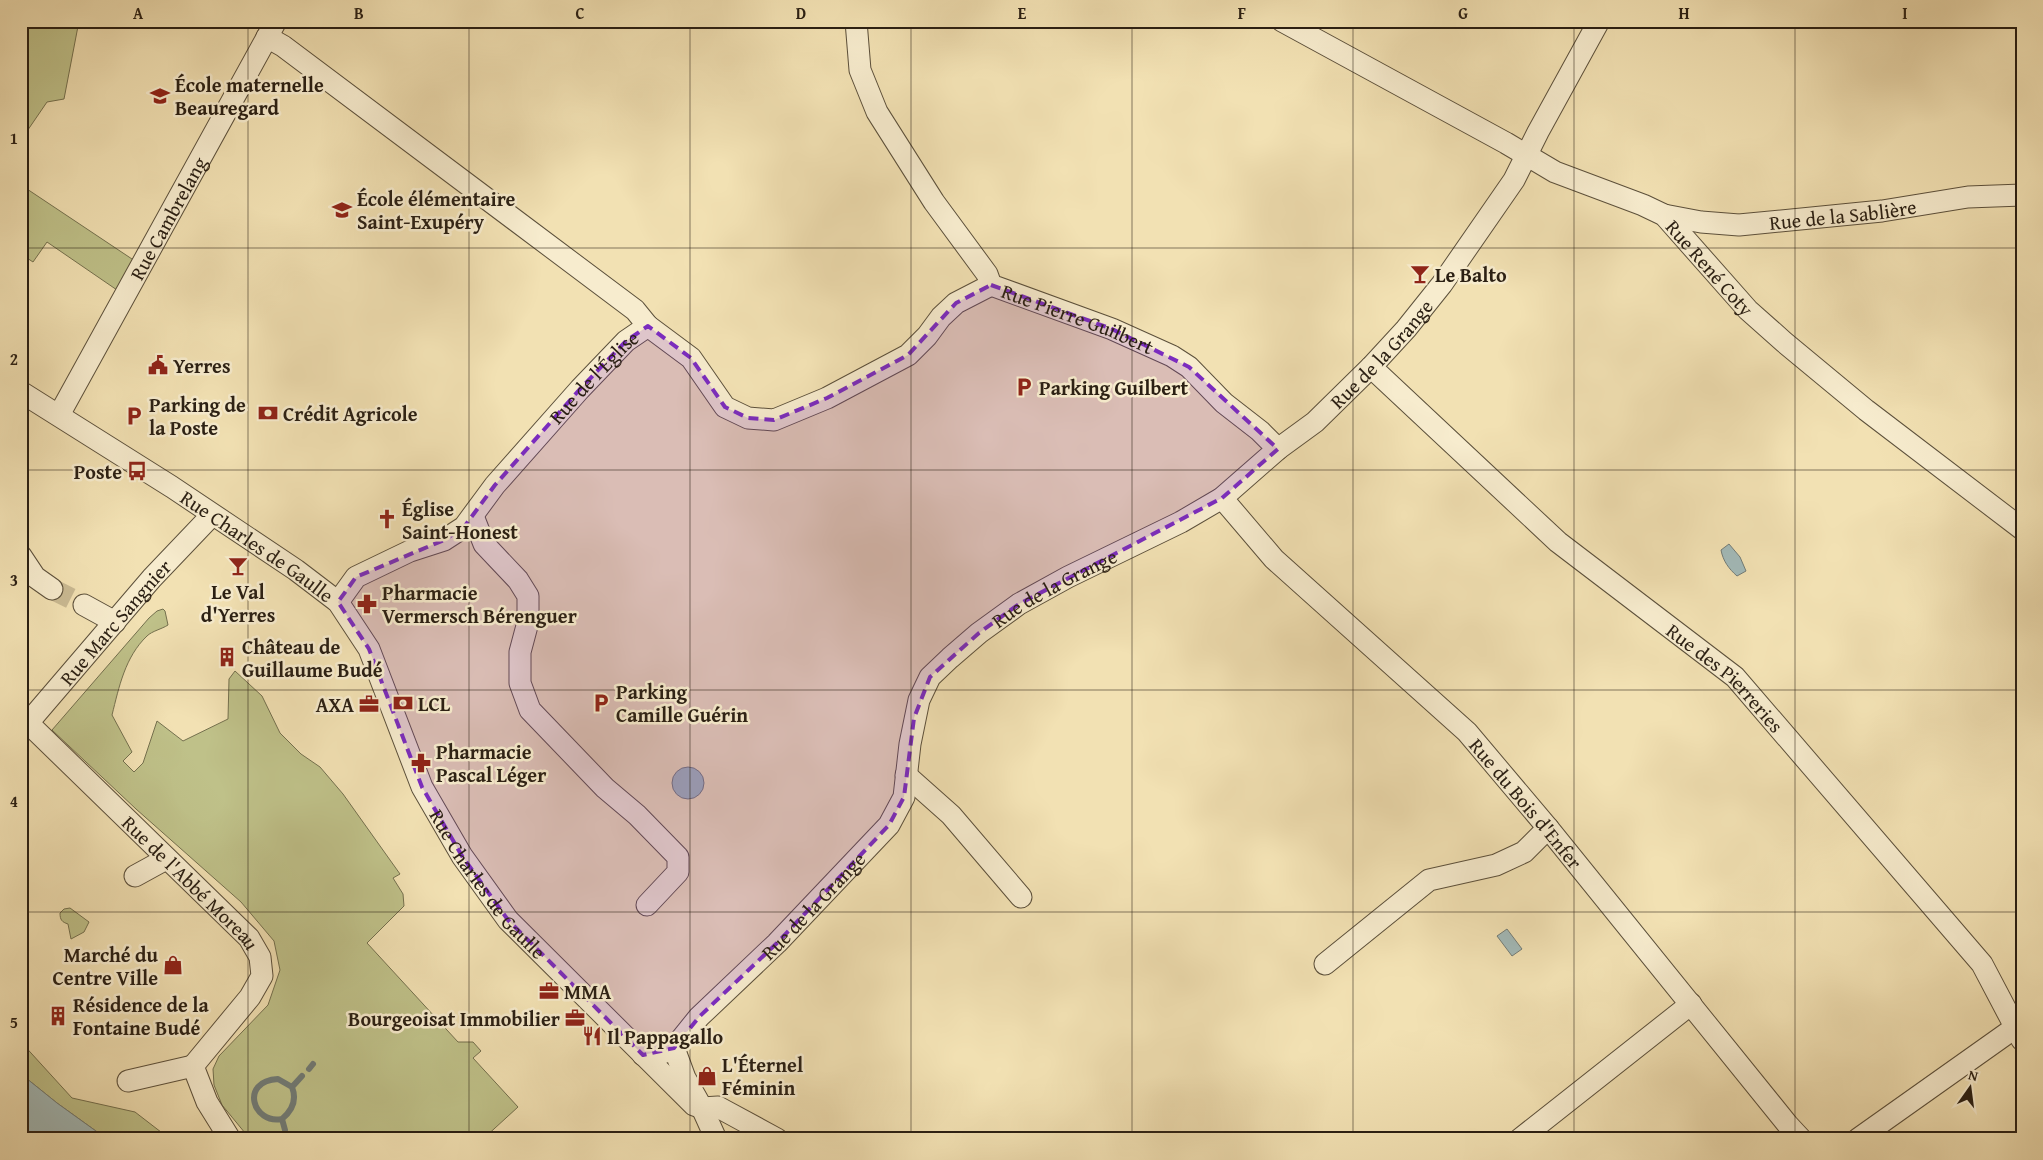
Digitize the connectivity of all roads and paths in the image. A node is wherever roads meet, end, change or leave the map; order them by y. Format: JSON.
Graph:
{"nodes":[{"id":1,"x":856,"y":21,"type":"edge"},
{"id":2,"x":1282,"y":21,"type":"edge"},
{"id":3,"x":1599,"y":21,"type":"edge"},
{"id":4,"x":271,"y":29,"type":"edge"},
{"id":5,"x":1527,"y":156,"type":"junction"},
{"id":6,"x":2022,"y":195,"type":"edge"},
{"id":7,"x":1664,"y":216,"type":"junction"},
{"id":8,"x":991,"y":284,"type":"junction"},
{"id":9,"x":648,"y":326,"type":"junction"},
{"id":10,"x":1371,"y":367,"type":"junction"},
{"id":11,"x":21,"y":392,"type":"edge"},
{"id":12,"x":59,"y":415,"type":"junction"},
{"id":13,"x":1278,"y":450,"type":"junction"},
{"id":14,"x":1222,"y":498,"type":"junction"},
{"id":15,"x":212,"y":515,"type":"junction"},
{"id":16,"x":473,"y":516,"type":"junction"},
{"id":17,"x":2022,"y":529,"type":"edge"},
{"id":18,"x":21,"y":556,"type":"edge"},
{"id":19,"x":52,"y":589,"type":"tunnel mouth"},
{"id":20,"x":338,"y":602,"type":"junction"},
{"id":21,"x":84,"y":605,"type":"tunnel mouth"},
{"id":22,"x":115,"y":622,"type":"junction"},
{"id":23,"x":24,"y":727,"type":"edge"},
{"id":24,"x":906,"y":775,"type":"junction"},
{"id":25,"x":1548,"y":828,"type":"junction"},
{"id":26,"x":166,"y":859,"type":"junction"},
{"id":27,"x":135,"y":876,"type":"dead end"},
{"id":28,"x":1021,"y":897,"type":"dead end"},
{"id":29,"x":647,"y":905,"type":"dead end"},
{"id":30,"x":1325,"y":964,"type":"dead end"},
{"id":31,"x":1691,"y":1004,"type":"junction"},
{"id":32,"x":2019,"y":1034,"type":"edge"},
{"id":33,"x":674,"y":1048,"type":"junction"},
{"id":34,"x":643,"y":1056,"type":"junction"},
{"id":35,"x":193,"y":1066,"type":"junction"},
{"id":36,"x":128,"y":1081,"type":"dead end"},
{"id":37,"x":702,"y":1108,"type":"junction"},
{"id":38,"x":230,"y":1139,"type":"edge"},
{"id":39,"x":716,"y":1139,"type":"edge"},
{"id":40,"x":778,"y":1139,"type":"edge"},
{"id":41,"x":1520,"y":1139,"type":"edge"},
{"id":42,"x":1801,"y":1139,"type":"edge"},
{"id":43,"x":1858,"y":1139,"type":"edge"}],
"edges":[{"from":1,"to":8,"type":"street","name":"Rue Pierre Guilbert"},
{"from":2,"to":5,"type":"street","name":"Rue René Coty"},
{"from":3,"to":5,"type":"street","name":"Rue de la Grange"},
{"from":4,"to":9,"type":"street"},
{"from":4,"to":12,"type":"street","name":"Rue Cambrelang"},
{"from":5,"to":7,"type":"street","name":"Rue René Coty"},
{"from":5,"to":10,"type":"street","name":"Rue de la Grange"},
{"from":6,"to":7,"type":"street","name":"Rue de la Sablière"},
{"from":7,"to":17,"type":"street","name":"Rue René Coty"},
{"from":8,"to":9,"type":"street","name":"Rue de l'Église"},
{"from":8,"to":13,"type":"street","name":"Rue Pierre Guilbert"},
{"from":9,"to":16,"type":"street","name":"Rue de l'Église"},
{"from":10,"to":13,"type":"street","name":"Rue de la Grange"},
{"from":10,"to":32,"type":"street","name":"Rue des Pierreries"},
{"from":11,"to":12,"type":"street","name":"Rue Charles de Gaulle"},
{"from":12,"to":15,"type":"street","name":"Rue Charles de Gaulle"},
{"from":13,"to":14,"type":"street","name":"Rue de la Grange"},
{"from":14,"to":24,"type":"street","name":"Rue de la Grange"},
{"from":14,"to":25,"type":"street","name":"Rue du Bois d'Enfer"},
{"from":15,"to":20,"type":"street","name":"Rue Charles de Gaulle"},
{"from":15,"to":22,"type":"street","name":"Rue Marc Sangnier"},
{"from":16,"to":20,"type":"street","name":"Rue de l'Église"},
{"from":16,"to":29,"type":"street"},
{"from":18,"to":19,"type":"street"},
{"from":20,"to":34,"type":"street","name":"Rue Charles de Gaulle"},
{"from":21,"to":22,"type":"street"},
{"from":22,"to":23,"type":"street","name":"Rue Marc Sangnier"},
{"from":23,"to":26,"type":"street","name":"Rue de l'Abbé Moreau"},
{"from":24,"to":28,"type":"street"},
{"from":24,"to":33,"type":"street","name":"Rue de la Grange"},
{"from":25,"to":30,"type":"street"},
{"from":25,"to":31,"type":"street","name":"Rue du Bois d'Enfer"},
{"from":26,"to":27,"type":"street"},
{"from":26,"to":35,"type":"street","name":"Rue de l'Abbé Moreau"},
{"from":31,"to":41,"type":"street"},
{"from":31,"to":42,"type":"street","name":"Rue du Bois d'Enfer"},
{"from":32,"to":43,"type":"street"},
{"from":33,"to":34,"type":"street"},
{"from":33,"to":37,"type":"street"},
{"from":34,"to":37,"type":"street","name":"Rue Charles de Gaulle"},
{"from":35,"to":36,"type":"street"},
{"from":35,"to":38,"type":"street"},
{"from":37,"to":39,"type":"street"},
{"from":37,"to":40,"type":"street"}]}
